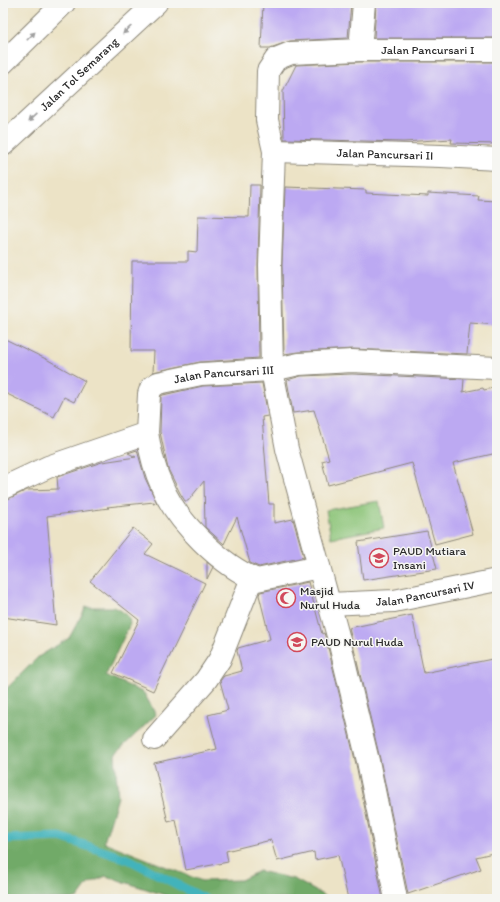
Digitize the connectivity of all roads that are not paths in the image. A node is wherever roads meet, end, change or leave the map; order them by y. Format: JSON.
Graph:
{"nodes":[{"id":1,"x":64,"y":3,"type":"edge"},
{"id":2,"x":156,"y":3,"type":"edge"},
{"id":3,"x":364,"y":3,"type":"edge"},
{"id":4,"x":360,"y":50,"type":"junction"},
{"id":5,"x":497,"y":50,"type":"edge"},
{"id":6,"x":3,"y":63,"type":"edge"},
{"id":7,"x":3,"y":145,"type":"edge"},
{"id":8,"x":274,"y":151,"type":"junction"},
{"id":9,"x":497,"y":159,"type":"edge"},
{"id":10,"x":497,"y":368,"type":"edge"},
{"id":11,"x":272,"y":370,"type":"junction"},
{"id":12,"x":147,"y":433,"type":"junction"},
{"id":13,"x":3,"y":488,"type":"edge"},
{"id":14,"x":319,"y":568,"type":"junction"},
{"id":15,"x":252,"y":578,"type":"junction"},
{"id":16,"x":497,"y":580,"type":"edge"},
{"id":17,"x":329,"y":604,"type":"junction"},
{"id":18,"x":154,"y":739,"type":"dead end"},
{"id":19,"x":396,"y":899,"type":"edge"}],
"edges":[{"from":6,"to":1,"type":"main road","one_way":true},
{"from":2,"to":7,"type":"main road","name":"Jalan Tol Semarang","one_way":true},
{"from":3,"to":4,"type":"main road"},
{"from":4,"to":5,"type":"main road","name":"Jalan Pancursari I"},
{"from":4,"to":8,"type":"main road","name":"Jalan Pancursari I"},
{"from":8,"to":9,"type":"main road","name":"Jalan Pancursari II"},
{"from":8,"to":11,"type":"main road","name":"Jalan Pancursari I"},
{"from":10,"to":11,"type":"main road","name":"Jalan Pancursari III"},
{"from":11,"to":12,"type":"main road","name":"Jalan Pancursari III"},
{"from":11,"to":14,"type":"main road","name":"Jalan Pancursari I"},
{"from":12,"to":13,"type":"main road"},
{"from":12,"to":15,"type":"main road","name":"Jalan Pancursari III"},
{"from":14,"to":15,"type":"main road"},
{"from":14,"to":17,"type":"main road","name":"Jalan Pancursari I"},
{"from":15,"to":18,"type":"main road"},
{"from":16,"to":17,"type":"main road","name":"Jalan Pancursari IV"},
{"from":17,"to":19,"type":"main road","name":"Jalan Pancursari I"}]}
